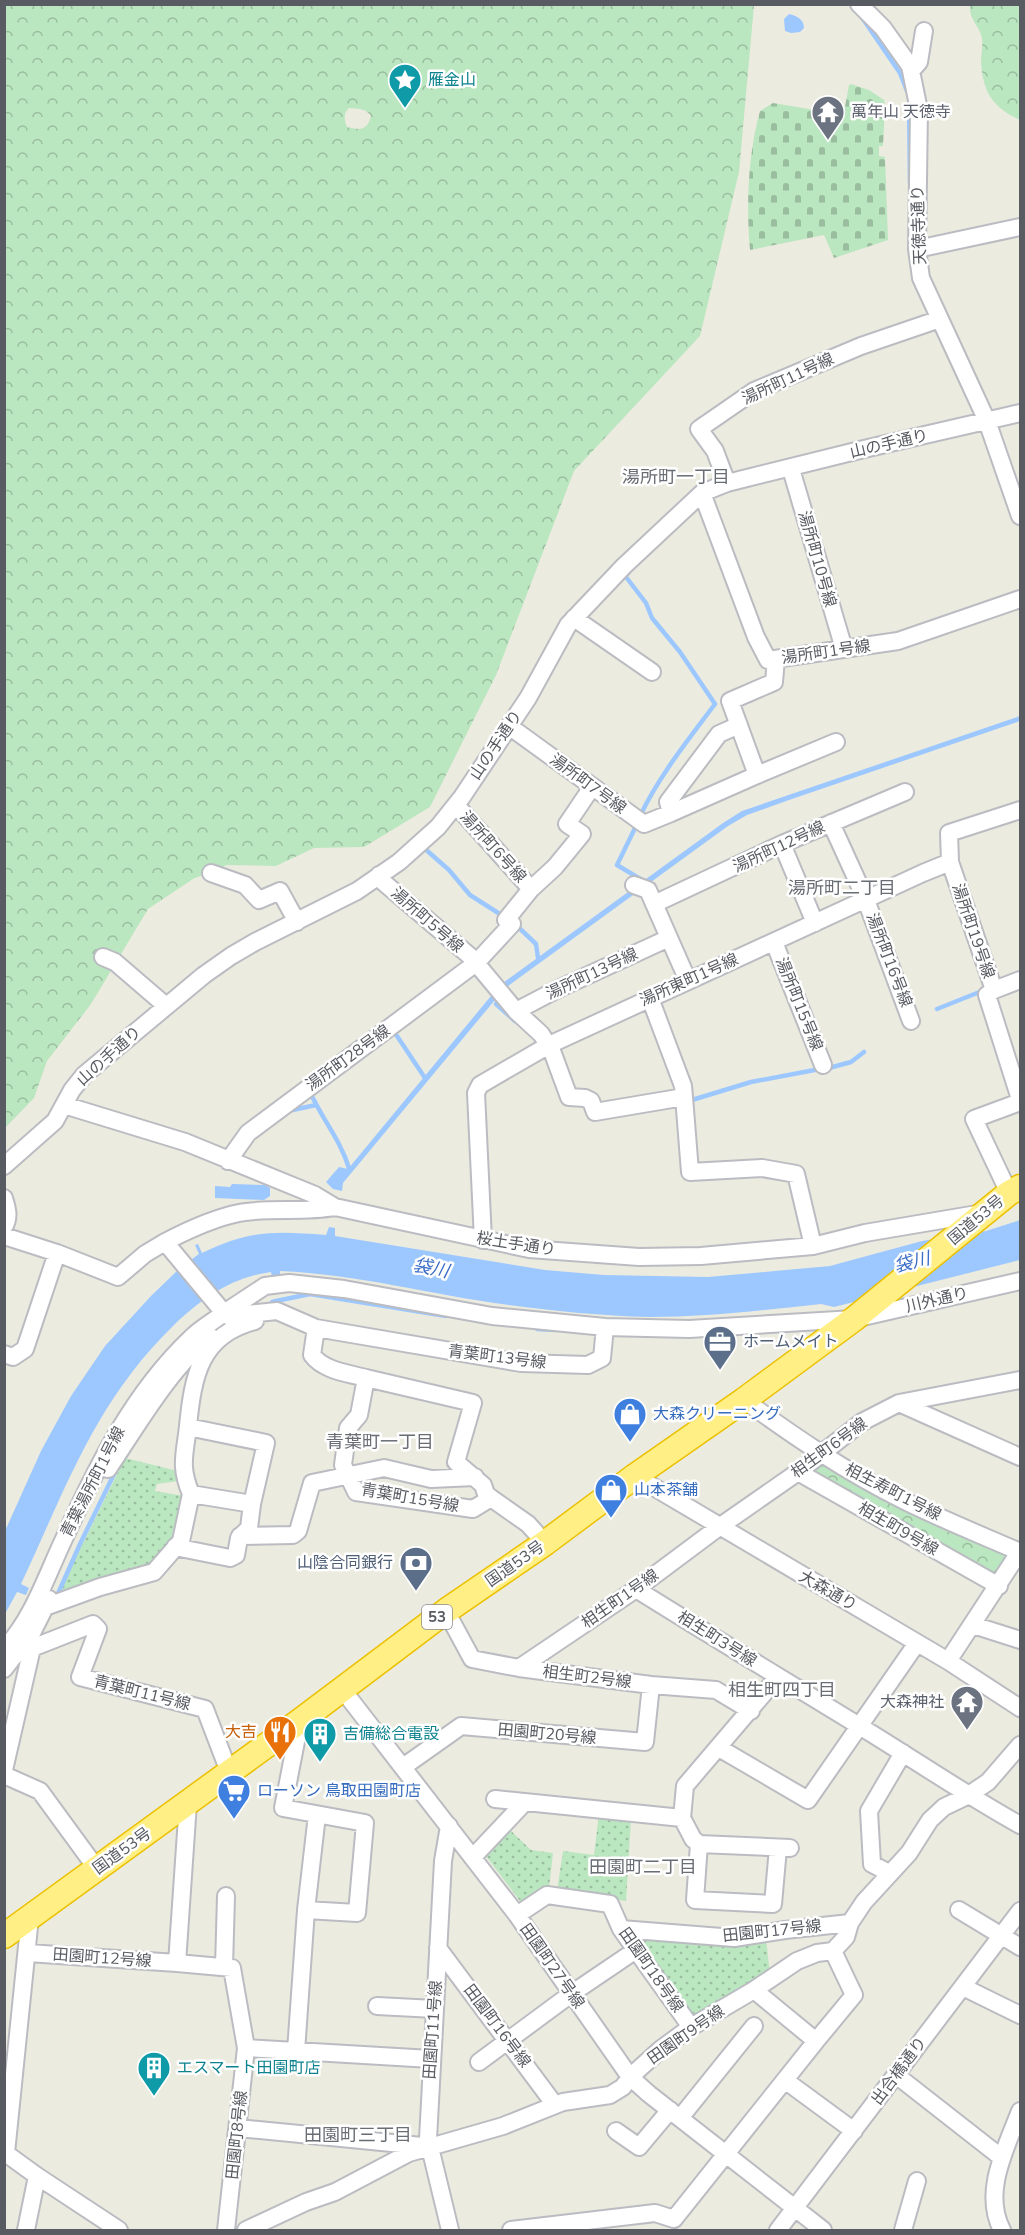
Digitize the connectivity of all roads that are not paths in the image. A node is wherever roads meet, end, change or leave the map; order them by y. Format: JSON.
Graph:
{"nodes":[{"id":1,"x":859,"y":4,"type":"edge"},
{"id":2,"x":924,"y":31,"type":"dead end"},
{"id":3,"x":911,"y":71,"type":"junction"},
{"id":4,"x":1020,"y":227,"type":"edge"},
{"id":5,"x":917,"y":249,"type":"junction"},
{"id":6,"x":940,"y":319,"type":"junction"},
{"id":7,"x":1020,"y":413,"type":"edge"},
{"id":8,"x":987,"y":421,"type":"junction"},
{"id":9,"x":791,"y":469,"type":"junction"},
{"id":10,"x":727,"y":483,"type":"junction"},
{"id":11,"x":702,"y":493,"type":"junction"},
{"id":12,"x":1020,"y":516,"type":"edge"},
{"id":13,"x":1020,"y":599,"type":"edge"},
{"id":14,"x":574,"y":618,"type":"junction"},
{"id":15,"x":844,"y":649,"type":"junction"},
{"id":16,"x":776,"y":658,"type":"junction"},
{"id":17,"x":652,"y":672,"type":"dead end"},
{"id":18,"x":509,"y":726,"type":"junction"},
{"id":19,"x":739,"y":726,"type":"junction"},
{"id":20,"x":836,"y":742,"type":"dead end"},
{"id":21,"x":757,"y":775,"type":"junction"},
{"id":22,"x":592,"y":787,"type":"junction"},
{"id":23,"x":905,"y":792,"type":"dead end"},
{"id":24,"x":456,"y":805,"type":"junction"},
{"id":25,"x":1020,"y":810,"type":"edge"},
{"id":26,"x":671,"y":813,"type":"junction"},
{"id":27,"x":831,"y":823,"type":"junction"},
{"id":28,"x":782,"y":844,"type":"junction"},
{"id":29,"x":950,"y":862,"type":"junction"},
{"id":30,"x":211,"y":873,"type":"dead end"},
{"id":31,"x":379,"y":875,"type":"junction"},
{"id":32,"x":531,"y":889,"type":"junction"},
{"id":33,"x":866,"y":900,"type":"junction"},
{"id":34,"x":297,"y":922,"type":"junction"},
{"id":35,"x":815,"y":923,"type":"junction"},
{"id":36,"x":669,"y":938,"type":"junction"},
{"id":37,"x":774,"y":942,"type":"junction"},
{"id":38,"x":103,"y":957,"type":"dead end"},
{"id":39,"x":476,"y":963,"type":"junction"},
{"id":40,"x":1020,"y":980,"type":"edge"},
{"id":41,"x":688,"y":981,"type":"junction"},
{"id":42,"x":994,"y":990,"type":"junction"},
{"id":43,"x":650,"y":998,"type":"junction"},
{"id":44,"x":165,"y":1005,"type":"junction"},
{"id":45,"x":516,"y":1011,"type":"junction"},
{"id":46,"x":912,"y":1021,"type":"dead end"},
{"id":47,"x":549,"y":1045,"type":"junction"},
{"id":48,"x":824,"y":1065,"type":"dead end"},
{"id":49,"x":684,"y":1097,"type":"junction"},
{"id":50,"x":1020,"y":1100,"type":"edge"},
{"id":51,"x":64,"y":1105,"type":"junction"},
{"id":52,"x":228,"y":1161,"type":"junction"},
{"id":53,"x":4,"y":1166,"type":"edge"},
{"id":54,"x":1015,"y":1190,"type":"edge"},
{"id":55,"x":4,"y":1198,"type":"edge"},
{"id":56,"x":335,"y":1208,"type":"junction"},
{"id":57,"x":987,"y":1213,"type":"junction"},
{"id":58,"x":4,"y":1227,"type":"edge"},
{"id":59,"x":4,"y":1236,"type":"edge"},
{"id":60,"x":483,"y":1240,"type":"junction"},
{"id":61,"x":813,"y":1246,"type":"junction"},
{"id":62,"x":171,"y":1248,"type":"junction"},
{"id":63,"x":57,"y":1253,"type":"junction"},
{"id":64,"x":1020,"y":1281,"type":"edge"},
{"id":65,"x":221,"y":1310,"type":"junction"},
{"id":66,"x":282,"y":1313,"type":"junction"},
{"id":67,"x":854,"y":1319,"type":"junction"},
{"id":68,"x":605,"y":1327,"type":"junction"},
{"id":69,"x":316,"y":1328,"type":"junction"},
{"id":70,"x":229,"y":1330,"type":"junction"},
{"id":71,"x":4,"y":1354,"type":"edge"},
{"id":72,"x":366,"y":1378,"type":"junction"},
{"id":73,"x":1020,"y":1380,"type":"edge"},
{"id":74,"x":744,"y":1400,"type":"junction"},
{"id":75,"x":899,"y":1403,"type":"junction"},
{"id":76,"x":188,"y":1427,"type":"junction"},
{"id":77,"x":820,"y":1454,"type":"junction"},
{"id":78,"x":1020,"y":1457,"type":"edge"},
{"id":79,"x":798,"y":1472,"type":"junction"},
{"id":80,"x":349,"y":1475,"type":"junction"},
{"id":81,"x":635,"y":1476,"type":"junction"},
{"id":82,"x":475,"y":1478,"type":"junction"},
{"id":83,"x":191,"y":1494,"type":"junction"},
{"id":84,"x":491,"y":1498,"type":"junction"},
{"id":85,"x":82,"y":1499,"type":"junction"},
{"id":86,"x":252,"y":1504,"type":"junction"},
{"id":87,"x":71,"y":1523,"type":"junction"},
{"id":88,"x":719,"y":1527,"type":"junction"},
{"id":89,"x":240,"y":1536,"type":"junction"},
{"id":90,"x":545,"y":1543,"type":"junction"},
{"id":91,"x":175,"y":1547,"type":"junction"},
{"id":92,"x":1020,"y":1552,"type":"edge"},
{"id":93,"x":999,"y":1586,"type":"junction"},
{"id":94,"x":636,"y":1589,"type":"junction"},
{"id":95,"x":45,"y":1607,"type":"junction"},
{"id":96,"x":446,"y":1611,"type":"junction"},
{"id":97,"x":973,"y":1626,"type":"junction"},
{"id":98,"x":1020,"y":1640,"type":"edge"},
{"id":99,"x":917,"y":1643,"type":"junction"},
{"id":100,"x":4,"y":1649,"type":"edge"},
{"id":101,"x":948,"y":1661,"type":"junction"},
{"id":102,"x":519,"y":1668,"type":"junction"},
{"id":103,"x":4,"y":1669,"type":"edge"},
{"id":104,"x":777,"y":1678,"type":"junction"},
{"id":105,"x":651,"y":1685,"type":"junction"},
{"id":106,"x":342,"y":1689,"type":"junction"},
{"id":107,"x":1020,"y":1708,"type":"edge"},
{"id":108,"x":751,"y":1711,"type":"junction"},
{"id":109,"x":11,"y":1717,"type":"edge"},
{"id":110,"x":300,"y":1722,"type":"junction"},
{"id":111,"x":860,"y":1726,"type":"junction"},
{"id":112,"x":1020,"y":1744,"type":"edge"},
{"id":113,"x":719,"y":1748,"type":"junction"},
{"id":114,"x":903,"y":1753,"type":"junction"},
{"id":115,"x":403,"y":1767,"type":"junction"},
{"id":116,"x":4,"y":1770,"type":"edge"},
{"id":117,"x":229,"y":1773,"type":"junction"},
{"id":118,"x":4,"y":1775,"type":"edge"},
{"id":119,"x":967,"y":1796,"type":"junction"},
{"id":120,"x":495,"y":1799,"type":"dead end"},
{"id":121,"x":525,"y":1802,"type":"junction"},
{"id":122,"x":188,"y":1803,"type":"junction"},
{"id":123,"x":317,"y":1815,"type":"junction"},
{"id":124,"x":682,"y":1818,"type":"junction"},
{"id":125,"x":1020,"y":1825,"type":"edge"},
{"id":126,"x":449,"y":1826,"type":"junction"},
{"id":127,"x":699,"y":1844,"type":"junction"},
{"id":128,"x":473,"y":1857,"type":"junction"},
{"id":129,"x":97,"y":1869,"type":"junction"},
{"id":130,"x":890,"y":1873,"type":"junction"},
{"id":131,"x":226,"y":1896,"type":"dead end"},
{"id":132,"x":306,"y":1910,"type":"junction"},
{"id":133,"x":959,"y":1910,"type":"dead end"},
{"id":134,"x":1020,"y":1911,"type":"edge"},
{"id":135,"x":517,"y":1915,"type":"junction"},
{"id":136,"x":30,"y":1917,"type":"junction"},
{"id":137,"x":850,"y":1923,"type":"junction"},
{"id":138,"x":621,"y":1929,"type":"junction"},
{"id":139,"x":4,"y":1936,"type":"edge"},
{"id":140,"x":1001,"y":1936,"type":"junction"},
{"id":141,"x":1020,"y":1947,"type":"edge"},
{"id":142,"x":438,"y":1948,"type":"junction"},
{"id":143,"x":636,"y":1950,"type":"junction"},
{"id":144,"x":833,"y":1951,"type":"junction"},
{"id":145,"x":27,"y":1953,"type":"junction"},
{"id":146,"x":177,"y":1963,"type":"junction"},
{"id":147,"x":224,"y":1967,"type":"junction"},
{"id":148,"x":963,"y":1987,"type":"junction"},
{"id":149,"x":754,"y":1990,"type":"junction"},
{"id":150,"x":571,"y":1994,"type":"junction"},
{"id":151,"x":377,"y":2006,"type":"dead end"},
{"id":152,"x":435,"y":2009,"type":"junction"},
{"id":153,"x":1020,"y":2015,"type":"edge"},
{"id":154,"x":754,"y":2026,"type":"dead end"},
{"id":155,"x":691,"y":2027,"type":"junction"},
{"id":156,"x":508,"y":2041,"type":"junction"},
{"id":157,"x":816,"y":2041,"type":"junction"},
{"id":158,"x":246,"y":2048,"type":"junction"},
{"id":159,"x":296,"y":2051,"type":"junction"},
{"id":160,"x":432,"y":2059,"type":"junction"},
{"id":161,"x":478,"y":2062,"type":"dead end"},
{"id":162,"x":896,"y":2075,"type":"junction"},
{"id":163,"x":630,"y":2077,"type":"junction"},
{"id":164,"x":786,"y":2081,"type":"junction"},
{"id":165,"x":555,"y":2105,"type":"junction"},
{"id":166,"x":1020,"y":2111,"type":"edge"},
{"id":167,"x":675,"y":2114,"type":"junction"},
{"id":168,"x":237,"y":2128,"type":"junction"},
{"id":169,"x":616,"y":2131,"type":"dead end"},
{"id":170,"x":854,"y":2131,"type":"junction"},
{"id":171,"x":428,"y":2146,"type":"junction"},
{"id":172,"x":5,"y":2152,"type":"edge"},
{"id":173,"x":726,"y":2156,"type":"junction"},
{"id":174,"x":1002,"y":2158,"type":"junction"},
{"id":175,"x":37,"y":2176,"type":"junction"},
{"id":176,"x":917,"y":2181,"type":"dead end"},
{"id":177,"x":795,"y":2209,"type":"junction"},
{"id":178,"x":680,"y":2225,"type":"edge"},
{"id":179,"x":27,"y":2230,"type":"edge"},
{"id":180,"x":119,"y":2230,"type":"edge"},
{"id":181,"x":226,"y":2230,"type":"edge"},
{"id":182,"x":246,"y":2230,"type":"edge"},
{"id":183,"x":450,"y":2230,"type":"edge"},
{"id":184,"x":512,"y":2230,"type":"edge"},
{"id":185,"x":778,"y":2230,"type":"edge"},
{"id":186,"x":823,"y":2230,"type":"edge"},
{"id":187,"x":903,"y":2230,"type":"edge"},
{"id":188,"x":1002,"y":2230,"type":"edge"}],
"edges":[{"from":1,"to":3,"type":"street","name":"天徳寺通り"},
{"from":2,"to":3,"type":"street"},
{"from":3,"to":5,"type":"street","name":"天徳寺通り"},
{"from":4,"to":5,"type":"street"},
{"from":5,"to":6,"type":"street","name":"天徳寺通り"},
{"from":6,"to":8,"type":"street","name":"天徳寺通り"},
{"from":6,"to":10,"type":"street","name":"湯所町11号線"},
{"from":7,"to":8,"type":"street","name":"山の手通り"},
{"from":8,"to":9,"type":"street","name":"山の手通り"},
{"from":8,"to":12,"type":"street","name":"天徳寺通り"},
{"from":9,"to":10,"type":"street","name":"山の手通り"},
{"from":9,"to":15,"type":"street","name":"湯所町10号線"},
{"from":10,"to":11,"type":"street","name":"山の手通り"},
{"from":11,"to":14,"type":"street","name":"山の手通り"},
{"from":11,"to":16,"type":"street","name":"湯所町1号線"},
{"from":13,"to":15,"type":"street","name":"湯所町1号線"},
{"from":14,"to":17,"type":"street"},
{"from":14,"to":18,"type":"street","name":"山の手通り"},
{"from":15,"to":16,"type":"street","name":"湯所町1号線"},
{"from":16,"to":19,"type":"street"},
{"from":18,"to":22,"type":"street","name":"湯所町7号線"},
{"from":18,"to":24,"type":"street","name":"山の手通り"},
{"from":19,"to":21,"type":"street"},
{"from":19,"to":26,"type":"street"},
{"from":20,"to":21,"type":"street"},
{"from":21,"to":26,"type":"street"},
{"from":22,"to":26,"type":"street","name":"湯所町7号線"},
{"from":22,"to":32,"type":"street"},
{"from":23,"to":27,"type":"street","name":"湯所町12号線"},
{"from":24,"to":31,"type":"street","name":"山の手通り"},
{"from":24,"to":32,"type":"street","name":"湯所町6号線"},
{"from":25,"to":29,"type":"street"},
{"from":27,"to":28,"type":"street","name":"湯所町12号線"},
{"from":27,"to":33,"type":"street","name":"湯所町16号線"},
{"from":28,"to":35,"type":"street"},
{"from":28,"to":36,"type":"street","name":"湯所町12号線"},
{"from":29,"to":33,"type":"street","name":"湯所東町1号線"},
{"from":29,"to":42,"type":"street","name":"湯所町19号線"},
{"from":30,"to":34,"type":"street"},
{"from":31,"to":34,"type":"street","name":"山の手通り"},
{"from":31,"to":39,"type":"street","name":"湯所町5号線"},
{"from":32,"to":39,"type":"street","name":"湯所町28号線"},
{"from":33,"to":35,"type":"street","name":"湯所東町1号線"},
{"from":33,"to":46,"type":"street","name":"湯所町16号線"},
{"from":34,"to":44,"type":"street","name":"山の手通り"},
{"from":35,"to":37,"type":"street","name":"湯所東町1号線"},
{"from":36,"to":41,"type":"street","name":"湯所町12号線"},
{"from":36,"to":45,"type":"street","name":"湯所町13号線"},
{"from":37,"to":41,"type":"street","name":"湯所東町1号線"},
{"from":37,"to":48,"type":"street","name":"湯所町15号線"},
{"from":38,"to":44,"type":"street"},
{"from":39,"to":45,"type":"street","name":"湯所町5号線"},
{"from":39,"to":52,"type":"street","name":"湯所町28号線"},
{"from":40,"to":42,"type":"street"},
{"from":41,"to":43,"type":"street","name":"湯所東町1号線"},
{"from":42,"to":50,"type":"street","name":"湯所町19号線"},
{"from":43,"to":47,"type":"street","name":"湯所東町1号線"},
{"from":43,"to":49,"type":"street"},
{"from":44,"to":51,"type":"street","name":"山の手通り"},
{"from":45,"to":47,"type":"street","name":"湯所町5号線"},
{"from":47,"to":49,"type":"street"},
{"from":47,"to":60,"type":"street","name":"湯所東町1号線"},
{"from":49,"to":61,"type":"street"},
{"from":50,"to":54,"type":"street","name":"湯所町19号線"},
{"from":51,"to":52,"type":"street","name":"桜土手通り"},
{"from":51,"to":53,"type":"street","name":"山の手通り"},
{"from":52,"to":56,"type":"street","name":"桜土手通り"},
{"from":54,"to":57,"type":"highway","name":"国道53号","number":"53"},
{"from":55,"to":58,"type":"street"},
{"from":56,"to":60,"type":"street","name":"桜土手通り"},
{"from":56,"to":62,"type":"street"},
{"from":57,"to":61,"type":"street","name":"桜土手通り"},
{"from":57,"to":67,"type":"highway","name":"国道53号","number":"53"},
{"from":59,"to":63,"type":"street"},
{"from":60,"to":61,"type":"street","name":"桜土手通り"},
{"from":62,"to":63,"type":"street"},
{"from":62,"to":65,"type":"street"},
{"from":63,"to":71,"type":"street"},
{"from":64,"to":67,"type":"street","name":"川外通り"},
{"from":65,"to":66,"type":"street","name":"青葉町13号線"},
{"from":65,"to":68,"type":"street","name":"青葉湯所町1号線"},
{"from":65,"to":85,"type":"street","name":"青葉湯所町1号線"},
{"from":66,"to":69,"type":"street","name":"青葉町13号線"},
{"from":66,"to":70,"type":"street"},
{"from":67,"to":68,"type":"street"},
{"from":67,"to":74,"type":"highway","name":"国道53号","number":"53"},
{"from":68,"to":69,"type":"street","name":"青葉町13号線"},
{"from":69,"to":72,"type":"street"},
{"from":70,"to":76,"type":"street"},
{"from":70,"to":85,"type":"street"},
{"from":72,"to":80,"type":"street","name":"青葉町15号線"},
{"from":72,"to":82,"type":"street"},
{"from":73,"to":75,"type":"street","name":"相生町6号線"},
{"from":74,"to":77,"type":"street","name":"相生寿町1号線"},
{"from":74,"to":81,"type":"highway","name":"国道53号","number":"53"},
{"from":75,"to":77,"type":"street","name":"相生町6号線"},
{"from":75,"to":78,"type":"street"},
{"from":76,"to":83,"type":"street"},
{"from":76,"to":86,"type":"street"},
{"from":77,"to":79,"type":"street","name":"相生町6号線"},
{"from":77,"to":92,"type":"street","name":"相生寿町1号線"},
{"from":79,"to":88,"type":"street","name":"相生町6号線"},
{"from":79,"to":93,"type":"street","name":"相生町9号線"},
{"from":80,"to":82,"type":"street"},
{"from":80,"to":84,"type":"street","name":"青葉町15号線"},
{"from":80,"to":89,"type":"street"},
{"from":81,"to":88,"type":"street","name":"大森通り"},
{"from":81,"to":90,"type":"highway","name":"国道53号","number":"53"},
{"from":82,"to":84,"type":"street"},
{"from":83,"to":86,"type":"street"},
{"from":83,"to":91,"type":"street"},
{"from":84,"to":90,"type":"street"},
{"from":85,"to":87,"type":"street","name":"青葉湯所町1号線"},
{"from":86,"to":89,"type":"street"},
{"from":87,"to":95,"type":"street"},
{"from":87,"to":100,"type":"street","name":"青葉湯所町1号線"},
{"from":88,"to":94,"type":"street","name":"相生町1号線"},
{"from":88,"to":99,"type":"street","name":"大森通り"},
{"from":89,"to":91,"type":"street"},
{"from":90,"to":96,"type":"highway","name":"国道53号","number":"53"},
{"from":91,"to":95,"type":"street"},
{"from":92,"to":93,"type":"street"},
{"from":93,"to":97,"type":"street"},
{"from":94,"to":102,"type":"street","name":"相生町1号線"},
{"from":94,"to":104,"type":"street","name":"相生町3号線"},
{"from":95,"to":103,"type":"street"},
{"from":96,"to":102,"type":"street","name":"相生町2号線"},
{"from":96,"to":106,"type":"highway","name":"国道53号","number":"53"},
{"from":97,"to":98,"type":"street"},
{"from":97,"to":101,"type":"street"},
{"from":99,"to":101,"type":"street","name":"大森通り"},
{"from":99,"to":111,"type":"street"},
{"from":101,"to":107,"type":"street","name":"大森通り"},
{"from":102,"to":105,"type":"street","name":"相生町2号線"},
{"from":104,"to":108,"type":"street"},
{"from":104,"to":111,"type":"street","name":"相生町3号線"},
{"from":105,"to":108,"type":"street","name":"相生町2号線"},
{"from":105,"to":115,"type":"street","name":"田園町20号線"},
{"from":106,"to":110,"type":"highway","name":"国道53号","number":"53"},
{"from":106,"to":115,"type":"street","name":"田園町27号線"},
{"from":108,"to":113,"type":"street"},
{"from":109,"to":116,"type":"street","name":"青葉町11号線"},
{"from":109,"to":117,"type":"street","name":"青葉町11号線"},
{"from":110,"to":117,"type":"highway","name":"国道53号","number":"53"},
{"from":110,"to":123,"type":"street"},
{"from":111,"to":113,"type":"street"},
{"from":111,"to":114,"type":"street","name":"相生町3号線"},
{"from":112,"to":119,"type":"street"},
{"from":113,"to":124,"type":"street"},
{"from":114,"to":119,"type":"street","name":"相生町3号線"},
{"from":114,"to":130,"type":"street"},
{"from":115,"to":126,"type":"street","name":"田園町27号線"},
{"from":117,"to":122,"type":"highway","name":"国道53号","number":"53"},
{"from":118,"to":129,"type":"street"},
{"from":119,"to":125,"type":"street","name":"相生町3号線"},
{"from":119,"to":130,"type":"street"},
{"from":120,"to":121,"type":"street"},
{"from":121,"to":124,"type":"street"},
{"from":121,"to":128,"type":"street"},
{"from":122,"to":129,"type":"highway","name":"国道53号","number":"53"},
{"from":122,"to":146,"type":"street"},
{"from":123,"to":132,"type":"street"},
{"from":123,"to":132,"type":"street"},
{"from":124,"to":127,"type":"street"},
{"from":126,"to":128,"type":"street","name":"田園町27号線"},
{"from":126,"to":142,"type":"street","name":"田園町11号線"},
{"from":127,"to":127,"type":"street"},
{"from":128,"to":135,"type":"street","name":"田園町27号線"},
{"from":129,"to":136,"type":"highway","name":"国道53号","number":"53"},
{"from":130,"to":137,"type":"street"},
{"from":131,"to":147,"type":"street"},
{"from":132,"to":159,"type":"street"},
{"from":133,"to":140,"type":"street"},
{"from":134,"to":140,"type":"street","name":"出合橋通り"},
{"from":135,"to":138,"type":"street","name":"田園町18号線"},
{"from":135,"to":150,"type":"street","name":"田園町27号線"},
{"from":136,"to":139,"type":"highway","name":"国道53号","number":"53"},
{"from":136,"to":145,"type":"street"},
{"from":137,"to":138,"type":"street","name":"田園町17号線"},
{"from":137,"to":144,"type":"street"},
{"from":138,"to":143,"type":"street","name":"田園町18号線"},
{"from":140,"to":141,"type":"street"},
{"from":140,"to":148,"type":"street","name":"出合橋通り"},
{"from":142,"to":152,"type":"street","name":"田園町11号線"},
{"from":142,"to":156,"type":"street","name":"田園町16号線"},
{"from":143,"to":150,"type":"street"},
{"from":143,"to":155,"type":"street","name":"田園町18号線"},
{"from":144,"to":149,"type":"street","name":"田園町9号線"},
{"from":144,"to":157,"type":"street"},
{"from":145,"to":146,"type":"street","name":"田園町12号線"},
{"from":145,"to":172,"type":"street"},
{"from":146,"to":147,"type":"street"},
{"from":147,"to":158,"type":"street","name":"田園町8号線"},
{"from":148,"to":153,"type":"street"},
{"from":148,"to":162,"type":"street","name":"出合橋通り"},
{"from":149,"to":155,"type":"street","name":"田園町9号線"},
{"from":149,"to":157,"type":"street"},
{"from":150,"to":156,"type":"street"},
{"from":150,"to":163,"type":"street","name":"田園町27号線"},
{"from":151,"to":152,"type":"street"},
{"from":152,"to":160,"type":"street","name":"田園町11号線"},
{"from":154,"to":167,"type":"street"},
{"from":155,"to":163,"type":"street","name":"田園町9号線"},
{"from":156,"to":161,"type":"street"},
{"from":156,"to":165,"type":"street","name":"田園町16号線"},
{"from":157,"to":164,"type":"street"},
{"from":158,"to":159,"type":"street"},
{"from":158,"to":168,"type":"street","name":"田園町8号線"},
{"from":159,"to":160,"type":"street"},
{"from":160,"to":171,"type":"street","name":"田園町11号線"},
{"from":162,"to":170,"type":"street","name":"出合橋通り"},
{"from":162,"to":174,"type":"street"},
{"from":163,"to":165,"type":"street","name":"田園町9号線"},
{"from":163,"to":167,"type":"street","name":"田園町27号線"},
{"from":164,"to":170,"type":"street"},
{"from":164,"to":173,"type":"street"},
{"from":165,"to":171,"type":"street","name":"田園町9号線"},
{"from":166,"to":174,"type":"street"},
{"from":167,"to":169,"type":"street"},
{"from":167,"to":173,"type":"street","name":"田園町27号線"},
{"from":168,"to":171,"type":"street"},
{"from":168,"to":181,"type":"street","name":"田園町8号線"},
{"from":170,"to":177,"type":"street","name":"出合橋通り"},
{"from":171,"to":182,"type":"street","name":"田園町9号線"},
{"from":171,"to":183,"type":"street","name":"田園町11号線"},
{"from":172,"to":175,"type":"street"},
{"from":173,"to":177,"type":"street","name":"田園町27号線"},
{"from":173,"to":178,"type":"street"},
{"from":174,"to":188,"type":"street"},
{"from":175,"to":179,"type":"street"},
{"from":175,"to":180,"type":"street"},
{"from":176,"to":187,"type":"street"},
{"from":177,"to":185,"type":"street","name":"出合橋通り"},
{"from":177,"to":186,"type":"street","name":"田園町27号線"},
{"from":178,"to":184,"type":"street"}]}
